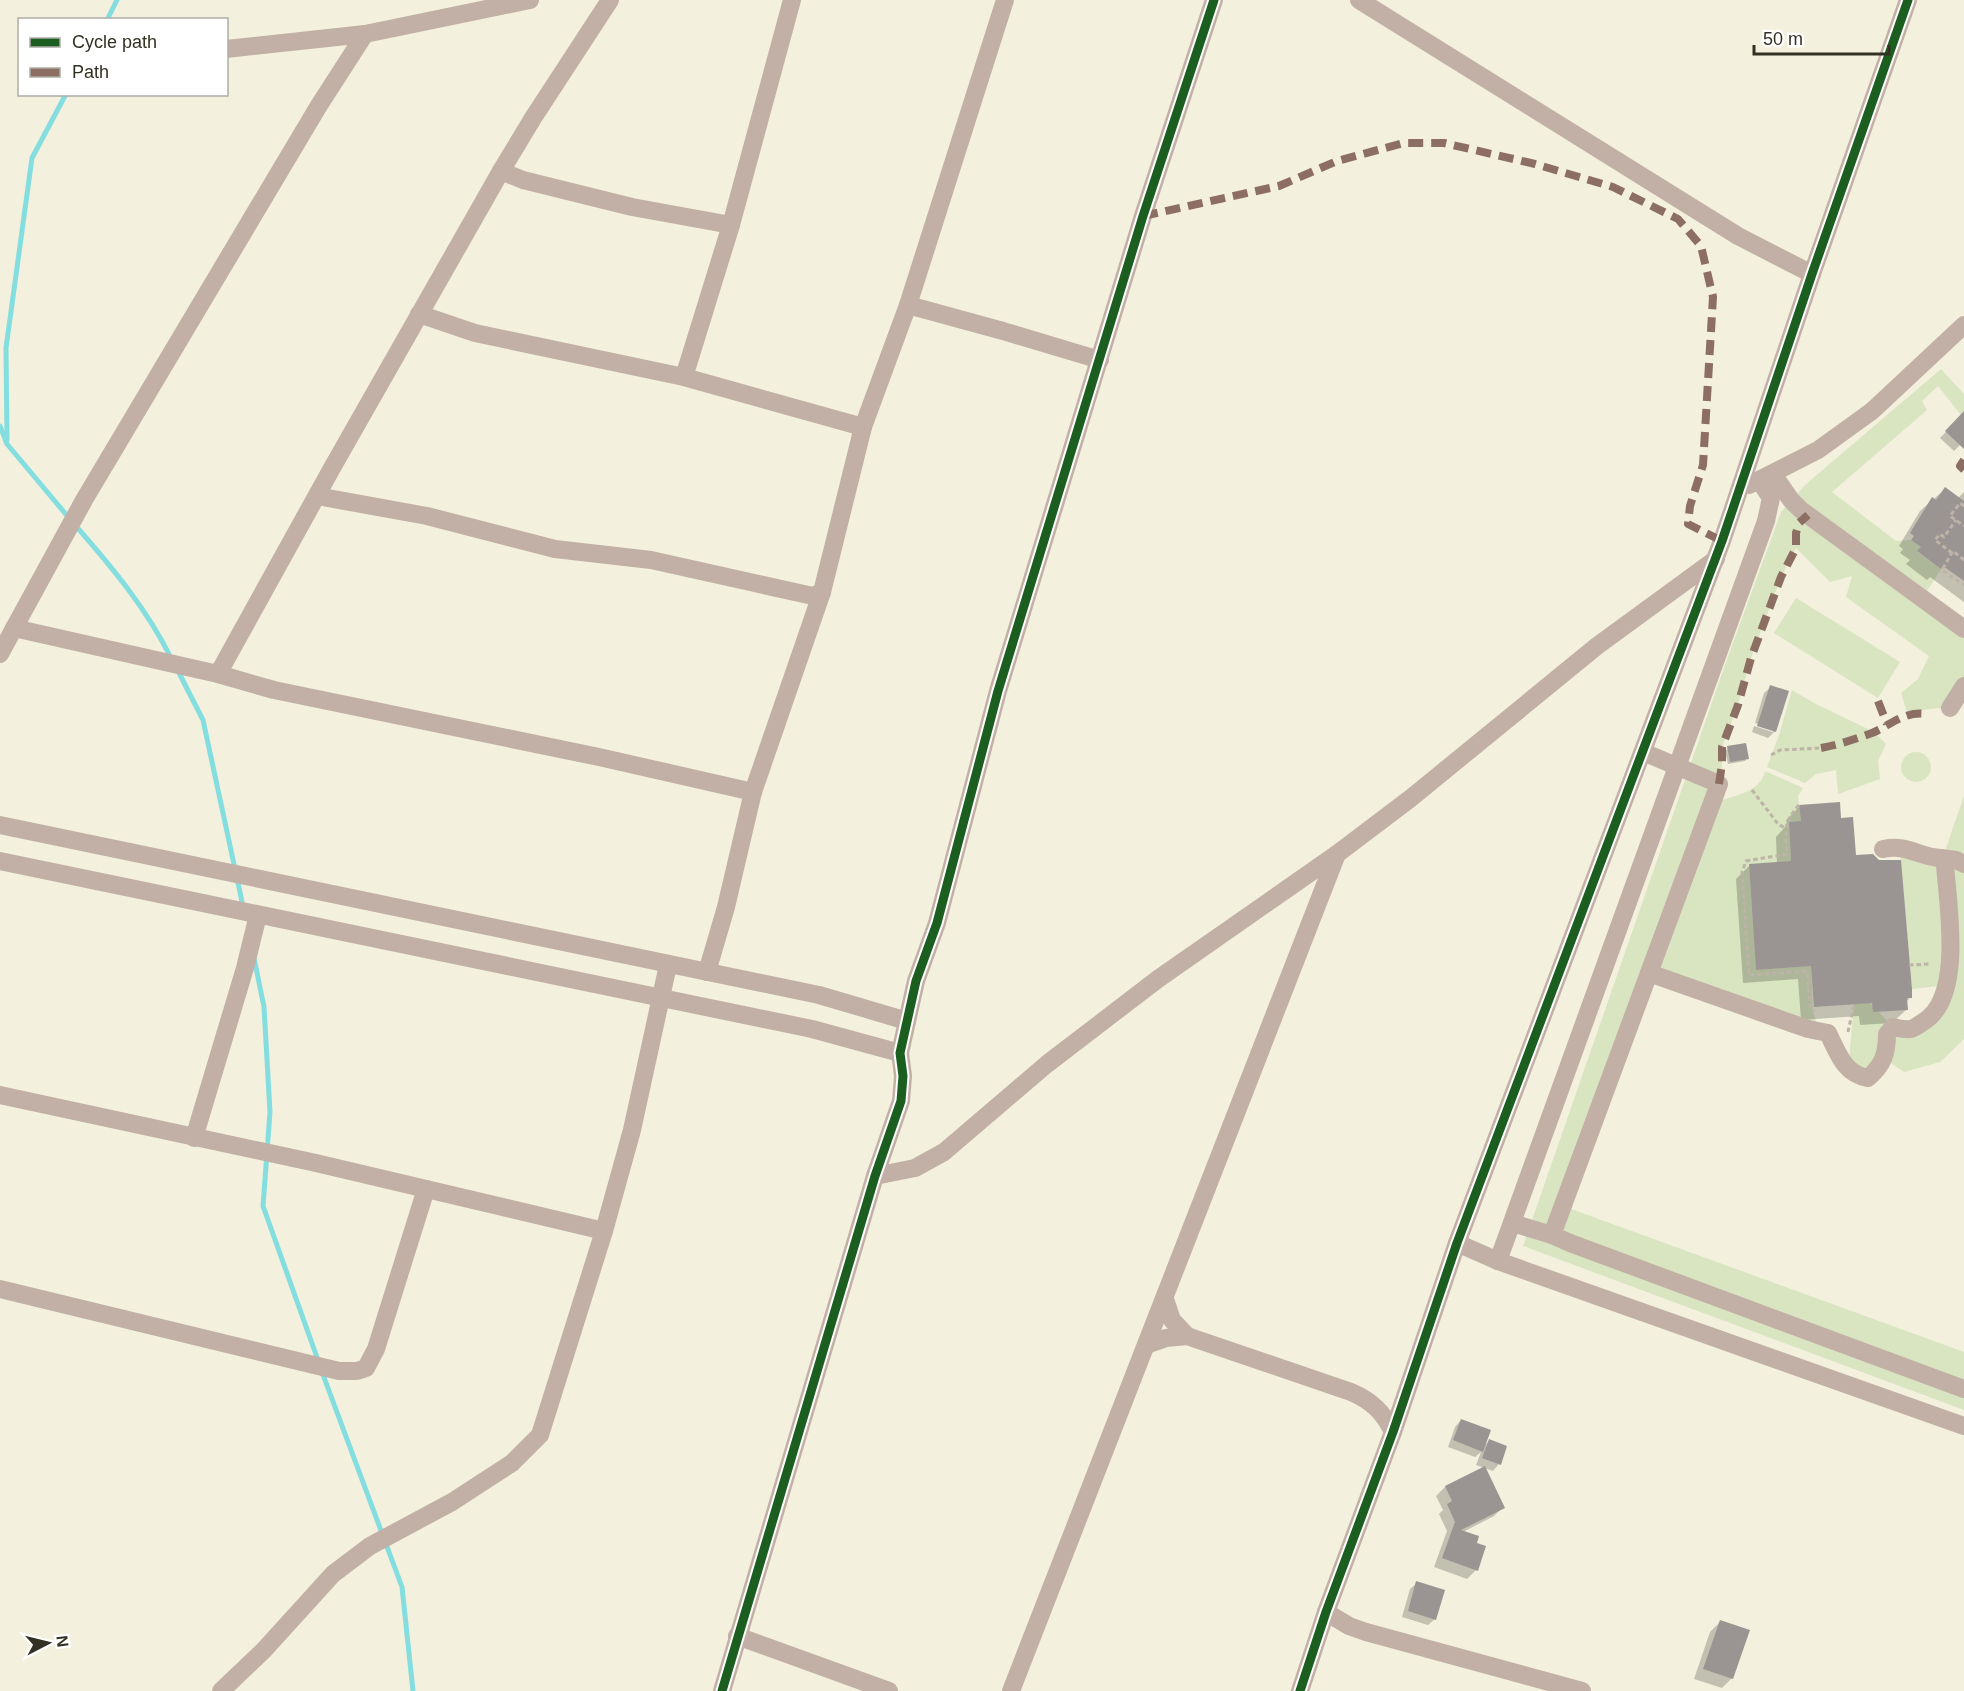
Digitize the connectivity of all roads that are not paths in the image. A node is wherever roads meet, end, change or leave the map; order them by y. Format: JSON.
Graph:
{"nodes":[{"id":1,"x":530,"y":0,"type":"edge"},
{"id":2,"x":610,"y":0,"type":"edge"},
{"id":3,"x":792,"y":0,"type":"edge"},
{"id":4,"x":1005,"y":0,"type":"edge"},
{"id":5,"x":1214,"y":0,"type":"edge"},
{"id":6,"x":1359,"y":0,"type":"edge"},
{"id":7,"x":1908,"y":0,"type":"edge"},
{"id":8,"x":365,"y":34,"type":"junction"},
{"id":9,"x":228,"y":49,"type":"edge"},
{"id":10,"x":501,"y":171,"type":"junction"},
{"id":11,"x":731,"y":225,"type":"junction"},
{"id":12,"x":1812,"y":274,"type":"junction"},
{"id":13,"x":908,"y":305,"type":"junction"},
{"id":14,"x":419,"y":314,"type":"junction"},
{"id":15,"x":1964,"y":325,"type":"edge"},
{"id":16,"x":1100,"y":360,"type":"junction"},
{"id":17,"x":684,"y":376,"type":"junction"},
{"id":18,"x":863,"y":426,"type":"junction"},
{"id":19,"x":1766,"y":477,"type":"junction"},
{"id":20,"x":1739,"y":490,"type":"junction"},
{"id":21,"x":318,"y":496,"type":"junction"},
{"id":22,"x":1716,"y":558,"type":"junction"},
{"id":23,"x":822,"y":592,"type":"junction"},
{"id":24,"x":14,"y":628,"type":"junction"},
{"id":25,"x":1964,"y":628,"type":"edge"},
{"id":26,"x":0,"y":654,"type":"edge"},
{"id":27,"x":218,"y":674,"type":"junction"},
{"id":28,"x":1964,"y":686,"type":"edge"},
{"id":29,"x":1950,"y":708,"type":"dead end"},
{"id":30,"x":1643,"y":752,"type":"junction"},
{"id":31,"x":1677,"y":768,"type":"junction"},
{"id":32,"x":753,"y":792,"type":"junction"},
{"id":33,"x":0,"y":825,"type":"edge"},
{"id":34,"x":1883,"y":849,"type":"dead end"},
{"id":35,"x":1337,"y":854,"type":"junction"},
{"id":36,"x":1941,"y":858,"type":"junction"},
{"id":37,"x":0,"y":861,"type":"edge"},
{"id":38,"x":1964,"y":864,"type":"edge"},
{"id":39,"x":258,"y":915,"type":"junction"},
{"id":40,"x":669,"y":965,"type":"junction"},
{"id":41,"x":707,"y":972,"type":"junction"},
{"id":42,"x":1648,"y":973,"type":"junction"},
{"id":43,"x":662,"y":999,"type":"junction"},
{"id":44,"x":907,"y":1021,"type":"junction"},
{"id":45,"x":900,"y":1053,"type":"junction"},
{"id":46,"x":0,"y":1095,"type":"edge"},
{"id":47,"x":194,"y":1138,"type":"junction"},
{"id":48,"x":875,"y":1176,"type":"junction"},
{"id":49,"x":426,"y":1189,"type":"junction"},
{"id":50,"x":1512,"y":1223,"type":"junction"},
{"id":51,"x":604,"y":1231,"type":"junction"},
{"id":52,"x":1552,"y":1235,"type":"junction"},
{"id":53,"x":1457,"y":1243,"type":"junction"},
{"id":54,"x":1498,"y":1261,"type":"junction"},
{"id":55,"x":0,"y":1289,"type":"edge"},
{"id":56,"x":1165,"y":1299,"type":"junction"},
{"id":57,"x":1186,"y":1336,"type":"junction"},
{"id":58,"x":1146,"y":1346,"type":"junction"},
{"id":59,"x":1964,"y":1389,"type":"edge"},
{"id":60,"x":1964,"y":1426,"type":"edge"},
{"id":61,"x":1393,"y":1432,"type":"junction"},
{"id":62,"x":1326,"y":1612,"type":"junction"},
{"id":63,"x":737,"y":1636,"type":"junction"},
{"id":64,"x":221,"y":1691,"type":"edge"},
{"id":65,"x":722,"y":1691,"type":"edge"},
{"id":66,"x":889,"y":1691,"type":"edge"},
{"id":67,"x":1011,"y":1691,"type":"edge"},
{"id":68,"x":1300,"y":1691,"type":"edge"},
{"id":69,"x":1582,"y":1691,"type":"edge"}],
"edges":[{"from":1,"to":8,"type":"street"},
{"from":2,"to":10,"type":"street"},
{"from":3,"to":11,"type":"street"},
{"from":4,"to":13,"type":"street"},
{"from":5,"to":16,"type":"street"},
{"from":6,"to":12,"type":"street"},
{"from":7,"to":12,"type":"street"},
{"from":8,"to":9,"type":"street"},
{"from":8,"to":24,"type":"street"},
{"from":10,"to":11,"type":"street"},
{"from":10,"to":14,"type":"street"},
{"from":11,"to":17,"type":"street"},
{"from":12,"to":20,"type":"street"},
{"from":13,"to":16,"type":"street"},
{"from":13,"to":18,"type":"street"},
{"from":14,"to":17,"type":"street"},
{"from":14,"to":21,"type":"street"},
{"from":15,"to":19,"type":"street"},
{"from":16,"to":44,"type":"street"},
{"from":17,"to":18,"type":"street"},
{"from":18,"to":23,"type":"street"},
{"from":19,"to":20,"type":"street"},
{"from":19,"to":25,"type":"street"},
{"from":19,"to":31,"type":"street"},
{"from":20,"to":22,"type":"street"},
{"from":21,"to":23,"type":"street"},
{"from":21,"to":27,"type":"street"},
{"from":22,"to":30,"type":"street"},
{"from":22,"to":35,"type":"street"},
{"from":23,"to":32,"type":"street"},
{"from":24,"to":26,"type":"street"},
{"from":24,"to":27,"type":"street"},
{"from":27,"to":32,"type":"street"},
{"from":28,"to":29,"type":"street"},
{"from":30,"to":31,"type":"street"},
{"from":30,"to":53,"type":"street"},
{"from":31,"to":42,"type":"street"},
{"from":31,"to":50,"type":"street"},
{"from":32,"to":41,"type":"street"},
{"from":33,"to":40,"type":"street"},
{"from":34,"to":36,"type":"street"},
{"from":35,"to":48,"type":"street"},
{"from":35,"to":56,"type":"street"},
{"from":36,"to":38,"type":"street"},
{"from":36,"to":42,"type":"street"},
{"from":37,"to":39,"type":"street"},
{"from":39,"to":43,"type":"street"},
{"from":39,"to":47,"type":"street"},
{"from":40,"to":41,"type":"street"},
{"from":40,"to":43,"type":"street"},
{"from":41,"to":44,"type":"street"},
{"from":42,"to":52,"type":"street"},
{"from":43,"to":45,"type":"street"},
{"from":43,"to":51,"type":"street"},
{"from":44,"to":45,"type":"street"},
{"from":45,"to":48,"type":"street"},
{"from":46,"to":47,"type":"street"},
{"from":47,"to":49,"type":"street"},
{"from":48,"to":63,"type":"street"},
{"from":49,"to":51,"type":"street"},
{"from":49,"to":55,"type":"street"},
{"from":50,"to":52,"type":"street"},
{"from":50,"to":54,"type":"street"},
{"from":51,"to":64,"type":"street"},
{"from":52,"to":59,"type":"street"},
{"from":53,"to":54,"type":"street"},
{"from":53,"to":61,"type":"street"},
{"from":54,"to":60,"type":"street"},
{"from":56,"to":57,"type":"street"},
{"from":56,"to":58,"type":"street"},
{"from":57,"to":58,"type":"street"},
{"from":57,"to":61,"type":"street"},
{"from":58,"to":67,"type":"street"},
{"from":61,"to":62,"type":"street"},
{"from":62,"to":68,"type":"street"},
{"from":62,"to":69,"type":"street"},
{"from":63,"to":65,"type":"street"},
{"from":63,"to":66,"type":"street"}]}
